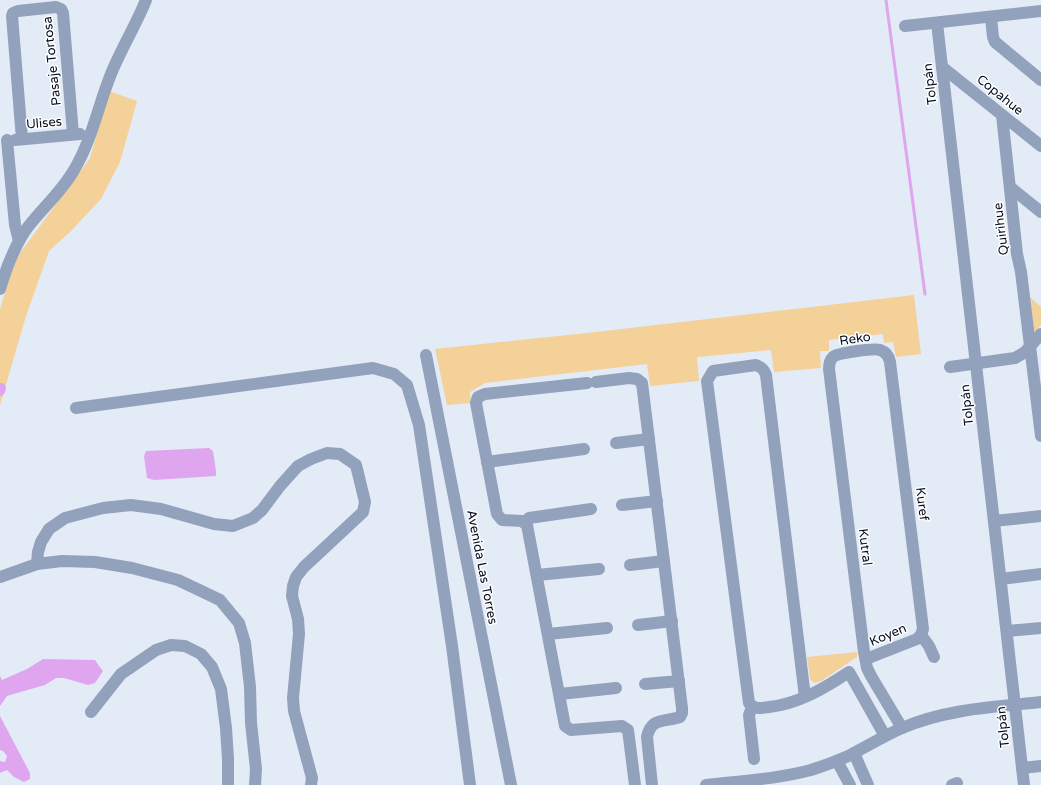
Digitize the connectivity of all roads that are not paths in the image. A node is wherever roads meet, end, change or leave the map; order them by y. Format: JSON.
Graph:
{"nodes":[{"id":1,"x":146,"y":0,"type":"edge"},
{"id":2,"x":1041,"y":11,"type":"edge"},
{"id":3,"x":991,"y":17,"type":"junction"},
{"id":4,"x":937,"y":23,"type":"junction"},
{"id":5,"x":905,"y":26,"type":"dead end"},
{"id":6,"x":942,"y":67,"type":"junction"},
{"id":7,"x":1041,"y":80,"type":"edge"},
{"id":8,"x":1002,"y":114,"type":"junction"},
{"id":9,"x":91,"y":132,"type":"junction"},
{"id":10,"x":73,"y":134,"type":"junction"},
{"id":11,"x":22,"y":139,"type":"junction"},
{"id":12,"x":4,"y":141,"type":"edge"},
{"id":13,"x":1041,"y":146,"type":"edge"},
{"id":14,"x":1010,"y":187,"type":"junction"},
{"id":15,"x":1041,"y":212,"type":"edge"},
{"id":16,"x":19,"y":241,"type":"junction"},
{"id":17,"x":0,"y":290,"type":"edge"},
{"id":18,"x":1041,"y":334,"type":"edge"},
{"id":19,"x":1030,"y":347,"type":"junction"},
{"id":20,"x":885,"y":352,"type":"joint"},
{"id":21,"x":426,"y":355,"type":"dead end"},
{"id":22,"x":831,"y":360,"type":"joint"},
{"id":23,"x":976,"y":363,"type":"junction"},
{"id":24,"x":950,"y":367,"type":"dead end"},
{"id":25,"x":1038,"y":390,"type":"edge"},
{"id":26,"x":76,"y":408,"type":"dead end"},
{"id":27,"x":1041,"y":436,"type":"edge"},
{"id":28,"x":649,"y":439,"type":"junction"},
{"id":29,"x":616,"y":443,"type":"dead end"},
{"id":30,"x":584,"y":449,"type":"dead end"},
{"id":31,"x":487,"y":462,"type":"junction"},
{"id":32,"x":657,"y":501,"type":"junction"},
{"id":33,"x":622,"y":505,"type":"dead end"},
{"id":34,"x":591,"y":509,"type":"dead end"},
{"id":35,"x":1041,"y":516,"type":"edge"},
{"id":36,"x":994,"y":521,"type":"junction"},
{"id":37,"x":524,"y":523,"type":"junction"},
{"id":38,"x":664,"y":561,"type":"junction"},
{"id":39,"x":36,"y":564,"type":"junction"},
{"id":40,"x":630,"y":565,"type":"dead end"},
{"id":41,"x":599,"y":569,"type":"dead end"},
{"id":42,"x":1041,"y":574,"type":"edge"},
{"id":43,"x":537,"y":575,"type":"junction"},
{"id":44,"x":0,"y":577,"type":"edge"},
{"id":45,"x":1001,"y":579,"type":"junction"},
{"id":46,"x":672,"y":621,"type":"junction"},
{"id":47,"x":638,"y":625,"type":"dead end"},
{"id":48,"x":607,"y":628,"type":"dead end"},
{"id":49,"x":1041,"y":628,"type":"edge"},
{"id":50,"x":1007,"y":632,"type":"junction"},
{"id":51,"x":548,"y":634,"type":"junction"},
{"id":52,"x":921,"y":635,"type":"junction"},
{"id":53,"x":934,"y":657,"type":"dead end"},
{"id":54,"x":866,"y":660,"type":"junction"},
{"id":55,"x":679,"y":681,"type":"junction"},
{"id":56,"x":645,"y":684,"type":"dead end"},
{"id":57,"x":616,"y":688,"type":"dead end"},
{"id":58,"x":560,"y":694,"type":"junction"},
{"id":59,"x":805,"y":697,"type":"junction"},
{"id":60,"x":1041,"y":702,"type":"edge"},
{"id":61,"x":1015,"y":704,"type":"junction"},
{"id":62,"x":752,"y":707,"type":"junction"},
{"id":63,"x":91,"y":712,"type":"dead end"},
{"id":64,"x":902,"y":728,"type":"junction"},
{"id":65,"x":885,"y":736,"type":"junction"},
{"id":66,"x":854,"y":754,"type":"junction"},
{"id":67,"x":754,"y":759,"type":"dead end"},
{"id":68,"x":837,"y":761,"type":"junction"},
{"id":69,"x":1041,"y":766,"type":"edge"},
{"id":70,"x":1022,"y":768,"type":"junction"},
{"id":71,"x":228,"y":785,"type":"edge"},
{"id":72,"x":255,"y":785,"type":"edge"},
{"id":73,"x":311,"y":785,"type":"edge"},
{"id":74,"x":470,"y":785,"type":"edge"},
{"id":75,"x":511,"y":785,"type":"edge"},
{"id":76,"x":635,"y":785,"type":"edge"},
{"id":77,"x":652,"y":785,"type":"edge"},
{"id":78,"x":706,"y":785,"type":"edge"},
{"id":79,"x":850,"y":785,"type":"edge"},
{"id":80,"x":868,"y":785,"type":"edge"},
{"id":81,"x":1024,"y":785,"type":"edge"}],
"edges":[{"from":1,"to":9,"type":"street"},
{"from":2,"to":3,"type":"street"},
{"from":3,"to":4,"type":"street"},
{"from":3,"to":7,"type":"street"},
{"from":4,"to":5,"type":"street"},
{"from":4,"to":6,"type":"street","name":"Tolpán"},
{"from":6,"to":8,"type":"street","name":"Copahue"},
{"from":6,"to":23,"type":"street","name":"Tolpán"},
{"from":8,"to":13,"type":"street","name":"Copahue"},
{"from":8,"to":14,"type":"street","name":"Quirihue"},
{"from":9,"to":10,"type":"street","name":"Ulises"},
{"from":9,"to":16,"type":"street"},
{"from":10,"to":11,"type":"street","name":"Ulises"},
{"from":10,"to":11,"type":"street","name":"Pasaje Tortosa"},
{"from":11,"to":12,"type":"street","name":"Ulises"},
{"from":12,"to":16,"type":"street"},
{"from":14,"to":15,"type":"street"},
{"from":14,"to":19,"type":"street","name":"Quirihue"},
{"from":16,"to":17,"type":"street"},
{"from":18,"to":19,"type":"street"},
{"from":19,"to":23,"type":"street"},
{"from":19,"to":25,"type":"street","name":"Quirihue"},
{"from":20,"to":22,"type":"street","name":"Reko"},
{"from":20,"to":52,"type":"street","name":"Kuref"},
{"from":21,"to":75,"type":"street","name":"Avenida Las Torres"},
{"from":22,"to":54,"type":"street","name":"Kutral"},
{"from":23,"to":24,"type":"street"},
{"from":23,"to":36,"type":"street","name":"Tolpán"},
{"from":25,"to":27,"type":"street","name":"Quirihue"},
{"from":26,"to":74,"type":"street"},
{"from":28,"to":29,"type":"street"},
{"from":28,"to":31,"type":"street"},
{"from":28,"to":32,"type":"street"},
{"from":30,"to":31,"type":"street"},
{"from":31,"to":37,"type":"street"},
{"from":32,"to":33,"type":"street"},
{"from":32,"to":38,"type":"street"},
{"from":34,"to":37,"type":"street"},
{"from":35,"to":36,"type":"street"},
{"from":36,"to":45,"type":"street","name":"Tolpán"},
{"from":37,"to":43,"type":"street"},
{"from":38,"to":40,"type":"street"},
{"from":38,"to":46,"type":"street"},
{"from":39,"to":44,"type":"street"},
{"from":39,"to":72,"type":"street"},
{"from":39,"to":73,"type":"street"},
{"from":41,"to":43,"type":"street"},
{"from":42,"to":45,"type":"street"},
{"from":43,"to":51,"type":"street"},
{"from":45,"to":50,"type":"street","name":"Tolpán"},
{"from":46,"to":47,"type":"street"},
{"from":46,"to":55,"type":"street"},
{"from":48,"to":51,"type":"street"},
{"from":49,"to":50,"type":"street"},
{"from":50,"to":61,"type":"street","name":"Tolpán"},
{"from":51,"to":58,"type":"street"},
{"from":52,"to":53,"type":"street"},
{"from":52,"to":54,"type":"street","name":"Koyen"},
{"from":54,"to":64,"type":"street","name":"Kutral"},
{"from":55,"to":56,"type":"street"},
{"from":55,"to":77,"type":"street"},
{"from":57,"to":58,"type":"street"},
{"from":58,"to":76,"type":"street"},
{"from":59,"to":62,"type":"street"},
{"from":59,"to":62,"type":"street"},
{"from":59,"to":65,"type":"street"},
{"from":60,"to":61,"type":"street"},
{"from":61,"to":64,"type":"street"},
{"from":61,"to":70,"type":"street","name":"Tolpán"},
{"from":62,"to":67,"type":"street"},
{"from":63,"to":71,"type":"street"},
{"from":64,"to":65,"type":"street"},
{"from":65,"to":66,"type":"street"},
{"from":66,"to":68,"type":"street"},
{"from":66,"to":80,"type":"street"},
{"from":68,"to":78,"type":"street"},
{"from":68,"to":79,"type":"street"},
{"from":69,"to":70,"type":"street"},
{"from":70,"to":81,"type":"street","name":"Tolpán"}]}
